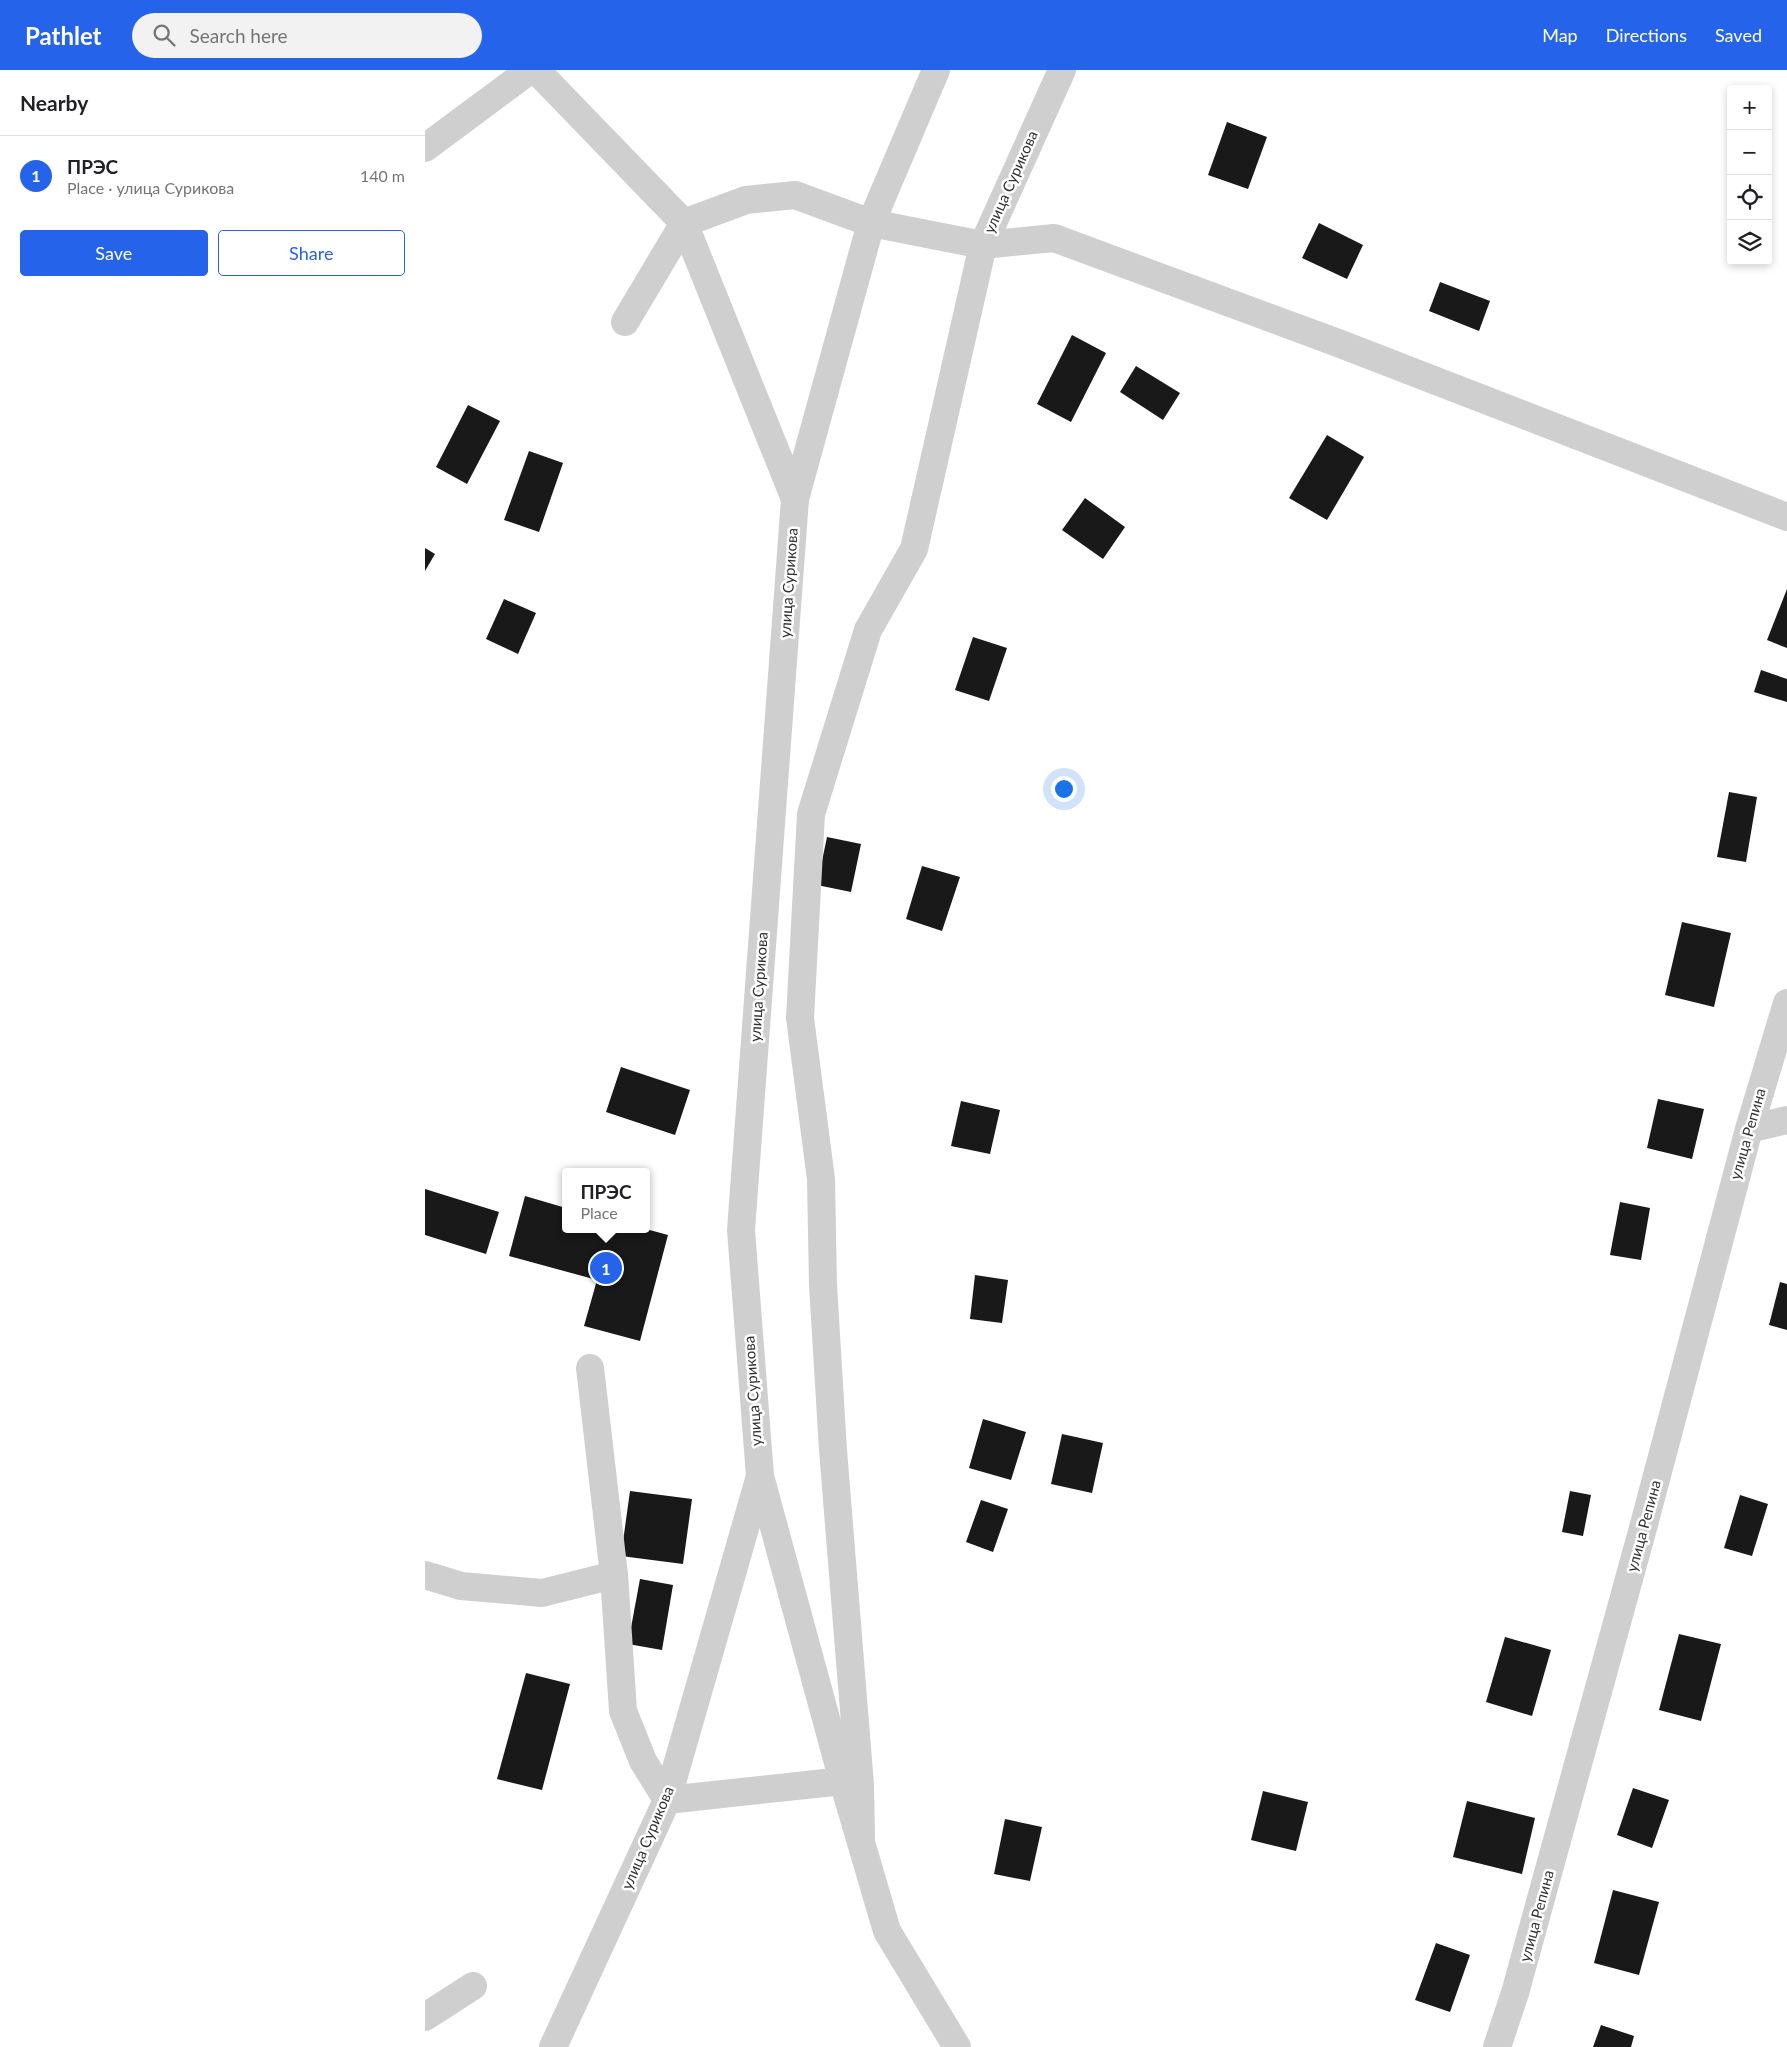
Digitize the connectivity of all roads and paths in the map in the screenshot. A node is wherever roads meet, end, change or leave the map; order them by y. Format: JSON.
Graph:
{"nodes":[{"id":1,"x":530,"y":70,"type":"edge"},
{"id":2,"x":537,"y":70,"type":"edge"},
{"id":3,"x":936,"y":70,"type":"edge"},
{"id":4,"x":1062,"y":70,"type":"edge"},
{"id":5,"x":425,"y":148,"type":"edge"},
{"id":6,"x":871,"y":222,"type":"junction"},
{"id":7,"x":684,"y":223,"type":"junction"},
{"id":8,"x":983,"y":245,"type":"junction"},
{"id":9,"x":625,"y":322,"type":"dead end"},
{"id":10,"x":795,"y":499,"type":"junction"},
{"id":11,"x":1787,"y":517,"type":"edge"},
{"id":12,"x":1787,"y":1003,"type":"edge"},
{"id":13,"x":1787,"y":1120,"type":"edge"},
{"id":14,"x":1749,"y":1129,"type":"junction"},
{"id":15,"x":591,"y":1368,"type":"dead end"},
{"id":16,"x":759,"y":1476,"type":"junction"},
{"id":17,"x":425,"y":1575,"type":"edge"},
{"id":18,"x":615,"y":1575,"type":"junction"},
{"id":19,"x":843,"y":1781,"type":"junction"},
{"id":20,"x":667,"y":1800,"type":"junction"},
{"id":21,"x":861,"y":1837,"type":"junction"},
{"id":22,"x":473,"y":1986,"type":"dead end"},
{"id":23,"x":425,"y":2016,"type":"edge"},
{"id":24,"x":553,"y":2047,"type":"edge"},
{"id":25,"x":957,"y":2047,"type":"edge"},
{"id":26,"x":1497,"y":2047,"type":"edge"}],
"edges":[{"from":1,"to":5,"type":"street"},
{"from":2,"to":7,"type":"street"},
{"from":3,"to":6,"type":"street","name":"улица Сурикова"},
{"from":4,"to":8,"type":"street","name":"улица Сурикова"},
{"from":6,"to":7,"type":"street","name":"улица Сурикова"},
{"from":6,"to":8,"type":"street","name":"улица Сурикова"},
{"from":6,"to":10,"type":"street","name":"улица Сурикова"},
{"from":7,"to":9,"type":"street"},
{"from":7,"to":10,"type":"street"},
{"from":8,"to":11,"type":"street"},
{"from":8,"to":21,"type":"street"},
{"from":10,"to":16,"type":"street","name":"улица Сурикова"},
{"from":12,"to":14,"type":"street","name":"улица Репина"},
{"from":13,"to":14,"type":"street"},
{"from":14,"to":26,"type":"street","name":"улица Репина"},
{"from":15,"to":18,"type":"street"},
{"from":16,"to":19,"type":"street","name":"улица Сурикова"},
{"from":16,"to":20,"type":"street","name":"улица Сурикова"},
{"from":17,"to":18,"type":"street"},
{"from":18,"to":20,"type":"street"},
{"from":19,"to":20,"type":"street"},
{"from":19,"to":21,"type":"street","name":"улица Сурикова"},
{"from":20,"to":24,"type":"street","name":"улица Сурикова"},
{"from":21,"to":25,"type":"street","name":"улица Сурикова"},
{"from":22,"to":23,"type":"street"}]}
